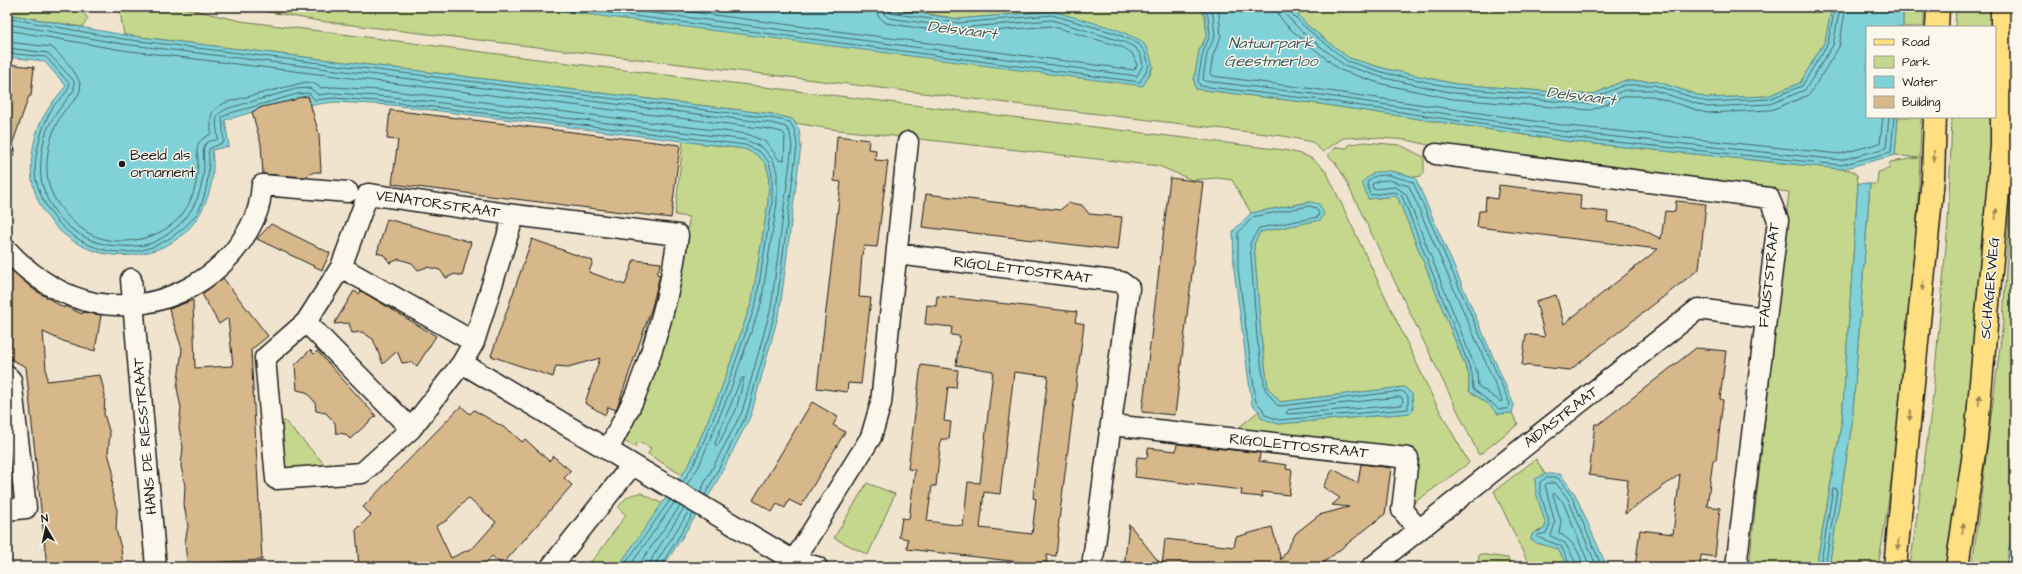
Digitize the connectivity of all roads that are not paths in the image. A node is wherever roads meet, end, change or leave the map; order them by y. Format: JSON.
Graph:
{"nodes":[{"id":1,"x":1938,"y":7,"type":"edge"},
{"id":2,"x":2002,"y":7,"type":"edge"},
{"id":3,"x":1937,"y":26,"type":"edge"},
{"id":4,"x":1935,"y":118,"type":"edge"},
{"id":5,"x":908,"y":142,"type":"dead end"},
{"id":6,"x":1436,"y":154,"type":"dead end"},
{"id":7,"x":348,"y":192,"type":"joint"},
{"id":8,"x":368,"y":194,"type":"junction"},
{"id":9,"x":514,"y":215,"type":"junction"},
{"id":10,"x":7,"y":250,"type":"edge"},
{"id":11,"x":897,"y":254,"type":"junction"},
{"id":12,"x":341,"y":267,"type":"junction"},
{"id":13,"x":131,"y":279,"type":"dead end"},
{"id":14,"x":134,"y":304,"type":"junction"},
{"id":15,"x":1765,"y":318,"type":"junction"},
{"id":16,"x":306,"y":322,"type":"junction"},
{"id":17,"x":474,"y":342,"type":"junction"},
{"id":18,"x":462,"y":363,"type":"junction"},
{"id":19,"x":7,"y":376,"type":"edge"},
{"id":20,"x":1112,"y":425,"type":"junction"},
{"id":21,"x":411,"y":429,"type":"junction"},
{"id":22,"x":608,"y":450,"type":"junction"},
{"id":23,"x":632,"y":465,"type":"junction"},
{"id":24,"x":16,"y":509,"type":"edge"},
{"id":25,"x":1420,"y":530,"type":"junction"},
{"id":26,"x":792,"y":564,"type":"edge"},
{"id":27,"x":156,"y":567,"type":"edge"},
{"id":28,"x":551,"y":567,"type":"edge"},
{"id":29,"x":817,"y":567,"type":"edge"},
{"id":30,"x":1092,"y":567,"type":"edge"},
{"id":31,"x":1372,"y":567,"type":"edge"},
{"id":32,"x":1736,"y":567,"type":"edge"},
{"id":33,"x":1895,"y":567,"type":"edge"},
{"id":34,"x":1957,"y":567,"type":"edge"}],
"edges":[{"from":1,"to":3,"type":"main road"},
{"from":34,"to":2,"type":"main road","name":"SCHAGERWEG","one_way":true},
{"from":4,"to":33,"type":"main road","one_way":true},
{"from":5,"to":11,"type":"street"},
{"from":6,"to":15,"type":"street","name":"FAUSTSTRAAT"},
{"from":7,"to":8,"type":"lane"},
{"from":7,"to":14,"type":"street"},
{"from":8,"to":9,"type":"street","name":"VENATORSTRAAT"},
{"from":8,"to":12,"type":"street","name":"VENATORSTRAAT"},
{"from":9,"to":17,"type":"street","name":"VENATORSTRAAT"},
{"from":9,"to":22,"type":"street","name":"VENATORSTRAAT"},
{"from":10,"to":14,"type":"street"},
{"from":11,"to":20,"type":"street","name":"RIGOLETTOSTRAAT"},
{"from":11,"to":26,"type":"street"},
{"from":12,"to":16,"type":"street","name":"VENATORSTRAAT"},
{"from":12,"to":17,"type":"street"},
{"from":13,"to":14,"type":"street","name":"HANS DE RIESSTRAAT"},
{"from":14,"to":27,"type":"street","name":"HANS DE RIESSTRAAT"},
{"from":15,"to":25,"type":"street","name":"AÏDASTRAAT"},
{"from":15,"to":32,"type":"street","name":"FAUSTSTRAAT"},
{"from":16,"to":21,"type":"street"},
{"from":16,"to":21,"type":"street","name":"VENATORSTRAAT"},
{"from":17,"to":18,"type":"street","name":"VENATORSTRAAT"},
{"from":18,"to":21,"type":"street","name":"VENATORSTRAAT"},
{"from":18,"to":22,"type":"street"},
{"from":19,"to":24,"type":"street"},
{"from":20,"to":25,"type":"street","name":"RIGOLETTOSTRAAT"},
{"from":20,"to":30,"type":"street","name":"RIGOLETTOSTRAAT"},
{"from":22,"to":23,"type":"street"},
{"from":23,"to":26,"type":"street"},
{"from":23,"to":28,"type":"street"},
{"from":25,"to":31,"type":"street","name":"AÏDASTRAAT"},
{"from":26,"to":29,"type":"street"}]}
